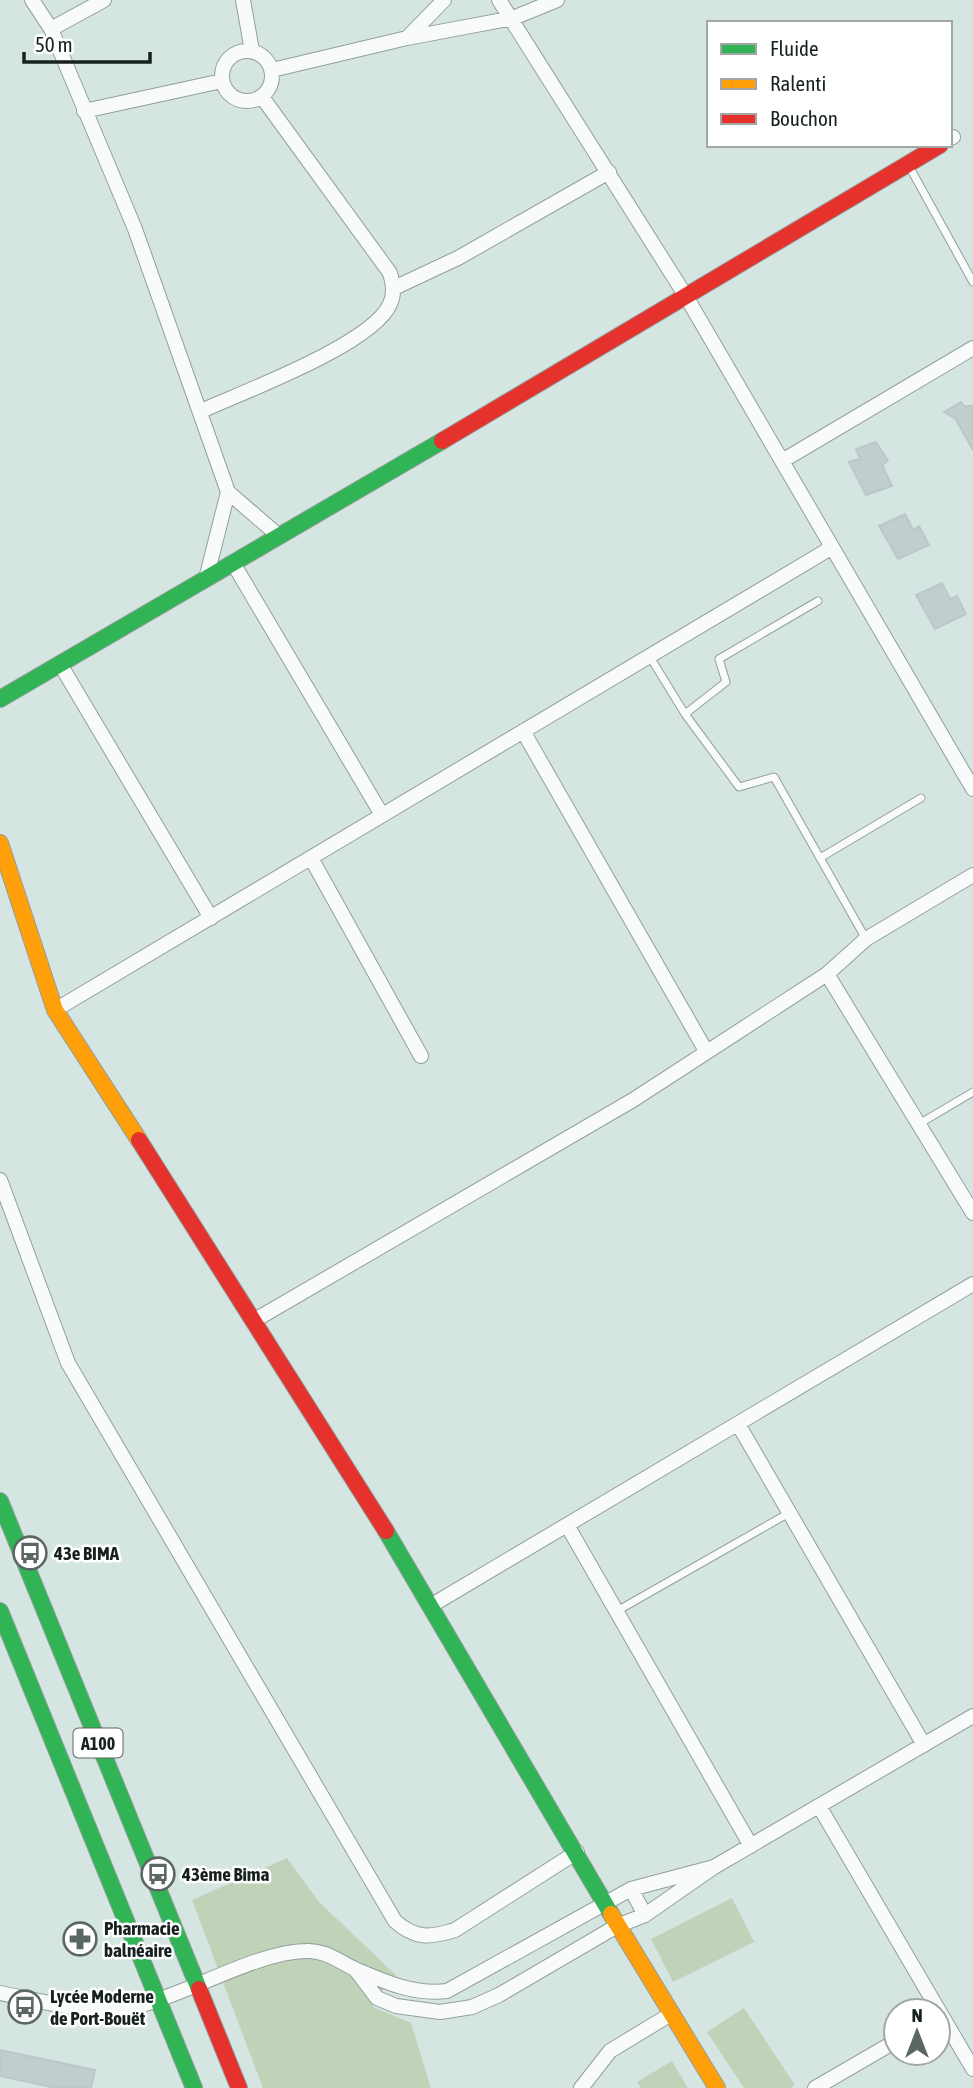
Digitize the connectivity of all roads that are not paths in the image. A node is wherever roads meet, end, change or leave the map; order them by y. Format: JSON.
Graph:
{"nodes":[{"id":1,"x":32,"y":0,"type":"edge"},
{"id":2,"x":104,"y":0,"type":"edge"},
{"id":3,"x":243,"y":0,"type":"edge"},
{"id":4,"x":444,"y":0,"type":"edge"},
{"id":5,"x":499,"y":0,"type":"edge"},
{"id":6,"x":557,"y":0,"type":"edge"},
{"id":7,"x":513,"y":18,"type":"junction"},
{"id":8,"x":51,"y":29,"type":"junction"},
{"id":9,"x":407,"y":38,"type":"junction"},
{"id":10,"x":252,"y":51,"type":"junction"},
{"id":11,"x":272,"y":70,"type":"junction"},
{"id":12,"x":222,"y":81,"type":"junction"},
{"id":13,"x":262,"y":97,"type":"junction"},
{"id":14,"x":84,"y":111,"type":"junction"},
{"id":15,"x":935,"y":147,"type":"edge"},
{"id":16,"x":908,"y":166,"type":"junction"},
{"id":17,"x":609,"y":172,"type":"junction"},
{"id":18,"x":973,"y":282,"type":"edge"},
{"id":19,"x":394,"y":288,"type":"junction"},
{"id":20,"x":687,"y":298,"type":"junction"},
{"id":21,"x":973,"y":348,"type":"edge"},
{"id":22,"x":201,"y":411,"type":"junction"},
{"id":23,"x":782,"y":461,"type":"junction"},
{"id":24,"x":228,"y":492,"type":"junction"},
{"id":25,"x":279,"y":537,"type":"junction"},
{"id":26,"x":831,"y":548,"type":"junction"},
{"id":27,"x":233,"y":563,"type":"junction"},
{"id":28,"x":206,"y":579,"type":"junction"},
{"id":29,"x":818,"y":601,"type":"dead end"},
{"id":30,"x":649,"y":657,"type":"junction"},
{"id":31,"x":60,"y":664,"type":"junction"},
{"id":32,"x":0,"y":699,"type":"edge"},
{"id":33,"x":685,"y":715,"type":"junction"},
{"id":34,"x":523,"y":732,"type":"junction"},
{"id":35,"x":973,"y":789,"type":"edge"},
{"id":36,"x":920,"y":798,"type":"dead end"},
{"id":37,"x":382,"y":816,"type":"junction"},
{"id":38,"x":0,"y":843,"type":"edge"},
{"id":39,"x":311,"y":858,"type":"junction"},
{"id":40,"x":820,"y":858,"type":"junction"},
{"id":41,"x":973,"y":875,"type":"edge"},
{"id":42,"x":211,"y":918,"type":"junction"},
{"id":43,"x":866,"y":939,"type":"junction"},
{"id":44,"x":827,"y":974,"type":"junction"},
{"id":45,"x":55,"y":1010,"type":"junction"},
{"id":46,"x":706,"y":1051,"type":"junction"},
{"id":47,"x":421,"y":1056,"type":"dead end"},
{"id":48,"x":973,"y":1092,"type":"edge"},
{"id":49,"x":919,"y":1124,"type":"junction"},
{"id":50,"x":0,"y":1180,"type":"edge"},
{"id":51,"x":973,"y":1213,"type":"edge"},
{"id":52,"x":973,"y":1284,"type":"edge"},
{"id":53,"x":255,"y":1320,"type":"junction"},
{"id":54,"x":738,"y":1424,"type":"junction"},
{"id":55,"x":0,"y":1501,"type":"edge"},
{"id":56,"x":789,"y":1513,"type":"junction"},
{"id":57,"x":567,"y":1525,"type":"junction"},
{"id":58,"x":432,"y":1605,"type":"junction"},
{"id":59,"x":0,"y":1611,"type":"edge"},
{"id":60,"x":617,"y":1611,"type":"junction"},
{"id":61,"x":972,"y":1719,"type":"edge"},
{"id":62,"x":924,"y":1745,"type":"junction"},
{"id":63,"x":819,"y":1806,"type":"junction"},
{"id":64,"x":751,"y":1846,"type":"junction"},
{"id":65,"x":577,"y":1852,"type":"junction"},
{"id":66,"x":715,"y":1867,"type":"junction"},
{"id":67,"x":631,"y":1889,"type":"junction"},
{"id":68,"x":605,"y":1903,"type":"junction"},
{"id":69,"x":645,"y":1915,"type":"junction"},
{"id":70,"x":617,"y":1926,"type":"junction"},
{"id":71,"x":355,"y":1969,"type":"junction"},
{"id":72,"x":198,"y":1985,"type":"junction"},
{"id":73,"x":0,"y":1993,"type":"edge"},
{"id":74,"x":929,"y":1997,"type":"edge"},
{"id":75,"x":159,"y":1999,"type":"junction"},
{"id":76,"x":671,"y":2014,"type":"junction"},
{"id":77,"x":952,"y":2035,"type":"edge"},
{"id":78,"x":882,"y":2049,"type":"edge"},
{"id":79,"x":973,"y":2069,"type":"edge"},
{"id":80,"x":194,"y":2088,"type":"edge"},
{"id":81,"x":239,"y":2088,"type":"edge"},
{"id":82,"x":581,"y":2088,"type":"edge"},
{"id":83,"x":717,"y":2088,"type":"edge"},
{"id":84,"x":815,"y":2088,"type":"edge"}],
"edges":[{"from":1,"to":8,"type":"street"},
{"from":2,"to":8,"type":"street"},
{"from":3,"to":10,"type":"street"},
{"from":4,"to":9,"type":"street"},
{"from":5,"to":7,"type":"street"},
{"from":6,"to":7,"type":"street"},
{"from":7,"to":9,"type":"street"},
{"from":7,"to":17,"type":"street"},
{"from":8,"to":14,"type":"street"},
{"from":9,"to":11,"type":"street"},
{"from":10,"to":11,"type":"street"},
{"from":10,"to":12,"type":"street"},
{"from":11,"to":13,"type":"street"},
{"from":12,"to":13,"type":"street"},
{"from":12,"to":14,"type":"street"},
{"from":13,"to":19,"type":"street"},
{"from":14,"to":22,"type":"street"},
{"from":15,"to":16,"type":"main road"},
{"from":16,"to":18,"type":"lane"},
{"from":16,"to":20,"type":"main road"},
{"from":17,"to":19,"type":"street"},
{"from":17,"to":20,"type":"street"},
{"from":19,"to":22,"type":"street"},
{"from":20,"to":23,"type":"street"},
{"from":20,"to":25,"type":"main road"},
{"from":21,"to":23,"type":"street"},
{"from":22,"to":24,"type":"street"},
{"from":23,"to":26,"type":"street"},
{"from":24,"to":25,"type":"street"},
{"from":24,"to":28,"type":"street"},
{"from":25,"to":27,"type":"main road"},
{"from":26,"to":30,"type":"street"},
{"from":26,"to":35,"type":"street"},
{"from":27,"to":28,"type":"main road"},
{"from":27,"to":37,"type":"street"},
{"from":28,"to":31,"type":"main road"},
{"from":29,"to":33,"type":"lane"},
{"from":30,"to":33,"type":"lane"},
{"from":30,"to":34,"type":"street"},
{"from":31,"to":32,"type":"main road"},
{"from":31,"to":42,"type":"street"},
{"from":33,"to":40,"type":"lane"},
{"from":34,"to":37,"type":"street"},
{"from":34,"to":46,"type":"street"},
{"from":36,"to":40,"type":"lane"},
{"from":37,"to":39,"type":"street"},
{"from":38,"to":45,"type":"main road"},
{"from":39,"to":42,"type":"street"},
{"from":39,"to":47,"type":"street"},
{"from":40,"to":43,"type":"lane"},
{"from":41,"to":43,"type":"street"},
{"from":42,"to":45,"type":"street"},
{"from":43,"to":44,"type":"street"},
{"from":44,"to":46,"type":"street"},
{"from":44,"to":49,"type":"street"},
{"from":45,"to":53,"type":"main road"},
{"from":46,"to":53,"type":"street"},
{"from":48,"to":49,"type":"lane"},
{"from":49,"to":51,"type":"street"},
{"from":50,"to":65,"type":"street"},
{"from":52,"to":54,"type":"street"},
{"from":53,"to":58,"type":"main road"},
{"from":54,"to":56,"type":"street"},
{"from":54,"to":57,"type":"street"},
{"from":55,"to":72,"type":"main road","number":"A100"},
{"from":56,"to":60,"type":"lane"},
{"from":56,"to":62,"type":"street"},
{"from":57,"to":58,"type":"street"},
{"from":57,"to":60,"type":"street"},
{"from":58,"to":65,"type":"main road"},
{"from":59,"to":75,"type":"main road","number":"A100"},
{"from":60,"to":64,"type":"street"},
{"from":61,"to":62,"type":"street"},
{"from":62,"to":63,"type":"street"},
{"from":63,"to":64,"type":"street"},
{"from":63,"to":74,"type":"street"},
{"from":64,"to":66,"type":"street"},
{"from":65,"to":68,"type":"main road"},
{"from":66,"to":67,"type":"street"},
{"from":66,"to":69,"type":"street"},
{"from":67,"to":68,"type":"street"},
{"from":67,"to":69,"type":"street"},
{"from":68,"to":70,"type":"main road"},
{"from":68,"to":71,"type":"street"},
{"from":69,"to":70,"type":"street"},
{"from":70,"to":71,"type":"street"},
{"from":70,"to":76,"type":"main road"},
{"from":71,"to":72,"type":"street"},
{"from":72,"to":75,"type":"street"},
{"from":72,"to":81,"type":"main road","number":"A100"},
{"from":73,"to":75,"type":"street"},
{"from":75,"to":80,"type":"main road","number":"A100"},
{"from":76,"to":82,"type":"street"},
{"from":76,"to":83,"type":"main road"},
{"from":77,"to":79,"type":"street"},
{"from":78,"to":84,"type":"street"}]}
